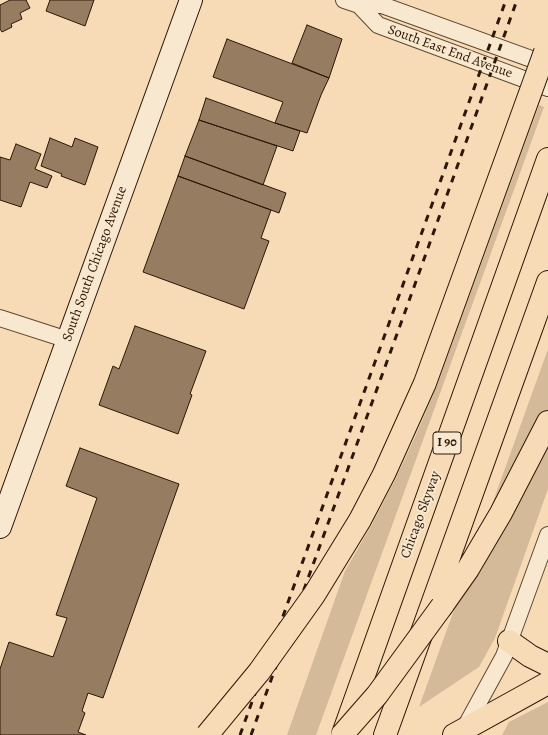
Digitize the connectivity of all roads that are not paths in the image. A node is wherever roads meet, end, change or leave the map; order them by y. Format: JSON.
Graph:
{"nodes":[{"id":1,"x":191,"y":0,"type":"edge"},
{"id":2,"x":352,"y":3,"type":"edge"},
{"id":3,"x":547,"y":54,"type":"edge"},
{"id":4,"x":548,"y":88,"type":"edge"},
{"id":5,"x":548,"y":159,"type":"edge"},
{"id":6,"x":548,"y":282,"type":"edge"},
{"id":7,"x":0,"y":318,"type":"edge"},
{"id":8,"x":68,"y":340,"type":"junction"},
{"id":9,"x":548,"y":422,"type":"edge"},
{"id":10,"x":0,"y":527,"type":"edge"},
{"id":11,"x":548,"y":535,"type":"edge"},
{"id":12,"x":509,"y":642,"type":"junction"},
{"id":13,"x":548,"y":665,"type":"edge"},
{"id":14,"x":548,"y":683,"type":"edge"},
{"id":15,"x":343,"y":732,"type":"edge"},
{"id":16,"x":459,"y":733,"type":"edge"},
{"id":17,"x":207,"y":735,"type":"edge"},
{"id":18,"x":385,"y":735,"type":"edge"}],
"edges":[{"from":1,"to":8,"type":"main road","name":"South South Chicago Avenue"},
{"from":2,"to":3,"type":"street","name":"South East End Avenue"},
{"from":2,"to":4,"type":"street","name":"South East End Avenue"},
{"from":3,"to":17,"type":"highway","bridge":true},
{"from":5,"to":15,"type":"highway","name":"Chicago Skyway","number":"I 90"},
{"from":6,"to":18,"type":"highway"},
{"from":7,"to":8,"type":"street"},
{"from":8,"to":10,"type":"main road","name":"South South Chicago Avenue"},
{"from":9,"to":15,"type":"highway","bridge":true},
{"from":11,"to":12,"type":"street"},
{"from":12,"to":13,"type":"highway"},
{"from":12,"to":16,"type":"street"},
{"from":14,"to":16,"type":"highway"}]}
